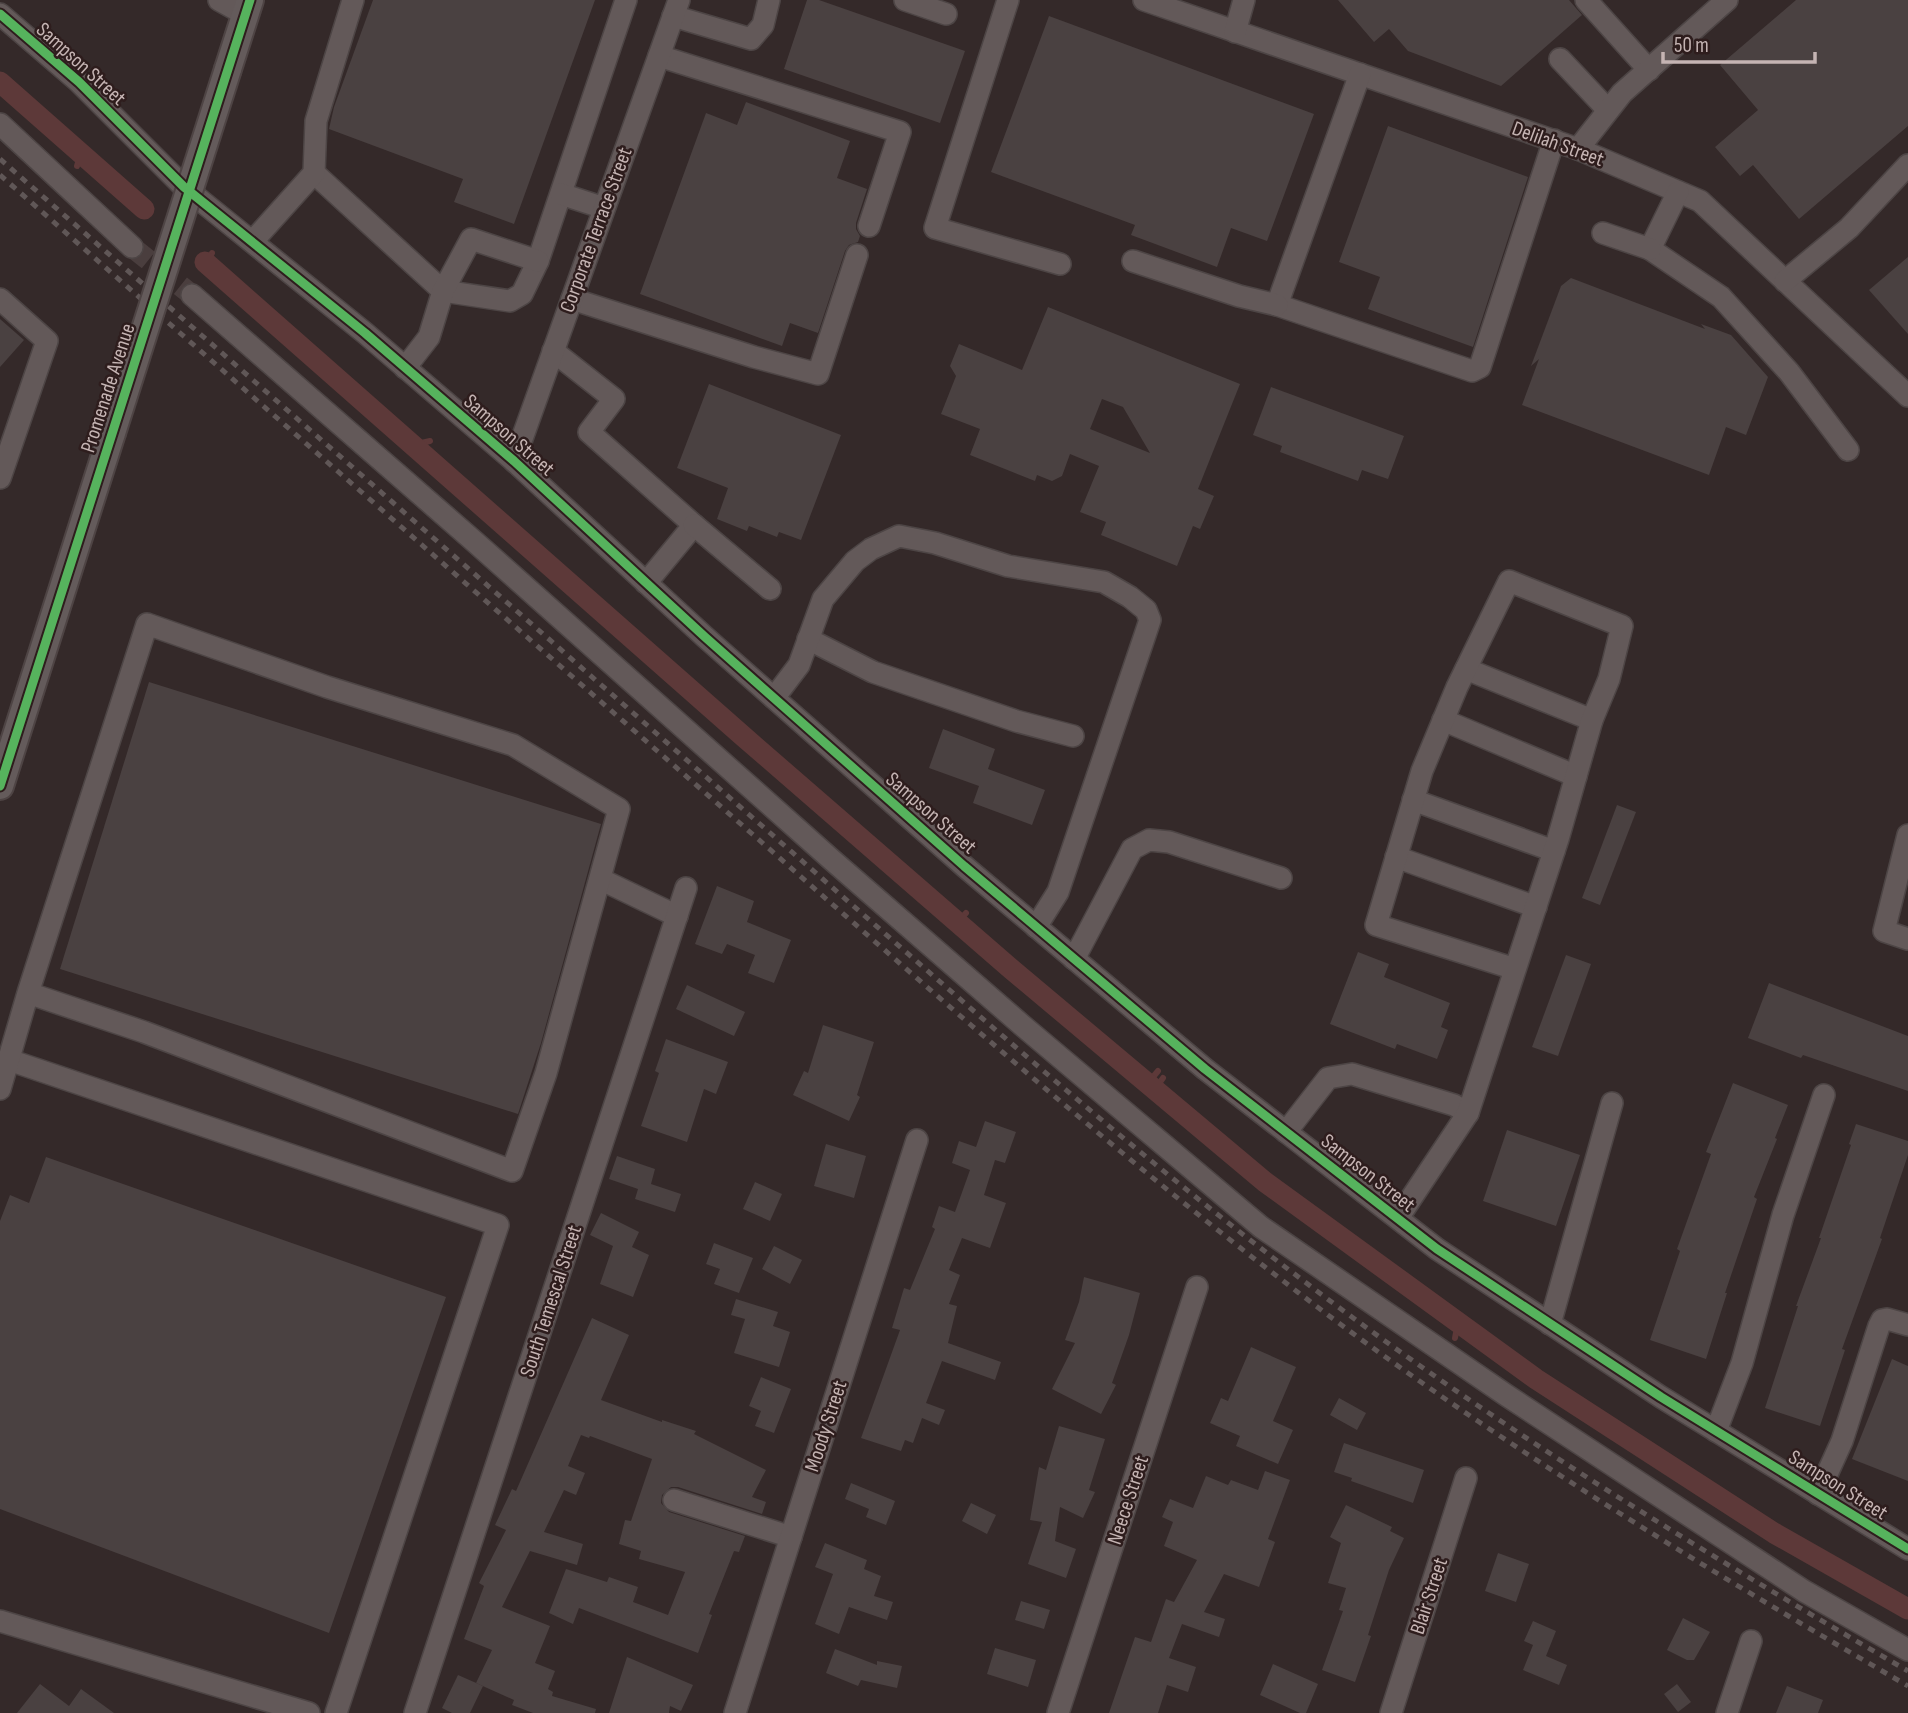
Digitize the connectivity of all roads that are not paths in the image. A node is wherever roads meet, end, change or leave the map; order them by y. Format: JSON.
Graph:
{"nodes":[{"id":1,"x":219,"y":0,"type":"edge"},
{"id":2,"x":353,"y":0,"type":"edge"},
{"id":3,"x":626,"y":0,"type":"edge"},
{"id":4,"x":769,"y":0,"type":"edge"},
{"id":5,"x":905,"y":0,"type":"edge"},
{"id":6,"x":1008,"y":0,"type":"edge"},
{"id":7,"x":1144,"y":0,"type":"edge"},
{"id":8,"x":1244,"y":0,"type":"edge"},
{"id":9,"x":1586,"y":0,"type":"edge"},
{"id":10,"x":1727,"y":0,"type":"edge"},
{"id":11,"x":248,"y":7,"type":"edge"},
{"id":12,"x":676,"y":8,"type":"edge"},
{"id":13,"x":0,"y":14,"type":"edge"},
{"id":14,"x":946,"y":14,"type":"dead end"},
{"id":15,"x":1235,"y":32,"type":"junction"},
{"id":16,"x":659,"y":56,"type":"junction"},
{"id":17,"x":1560,"y":59,"type":"dead end"},
{"id":18,"x":1648,"y":70,"type":"junction"},
{"id":19,"x":1360,"y":74,"type":"junction"},
{"id":20,"x":1608,"y":110,"type":"junction"},
{"id":21,"x":0,"y":124,"type":"edge"},
{"id":22,"x":1554,"y":140,"type":"junction"},
{"id":23,"x":1578,"y":149,"type":"junction"},
{"id":24,"x":1908,"y":165,"type":"edge"},
{"id":25,"x":314,"y":173,"type":"junction"},
{"id":26,"x":1678,"y":192,"type":"junction"},
{"id":27,"x":561,"y":194,"type":"junction"},
{"id":28,"x":604,"y":208,"type":"junction"},
{"id":29,"x":869,"y":226,"type":"dead end"},
{"id":30,"x":1602,"y":233,"type":"dead end"},
{"id":31,"x":253,"y":241,"type":"junction"},
{"id":32,"x":132,"y":247,"type":"tunnel mouth"},
{"id":33,"x":1650,"y":249,"type":"junction"},
{"id":34,"x":857,"y":255,"type":"dead end"},
{"id":35,"x":538,"y":261,"type":"junction"},
{"id":36,"x":1133,"y":261,"type":"dead end"},
{"id":37,"x":1060,"y":264,"type":"dead end"},
{"id":38,"x":1785,"y":281,"type":"junction"},
{"id":39,"x":443,"y":291,"type":"junction"},
{"id":40,"x":192,"y":295,"type":"tunnel mouth"},
{"id":41,"x":0,"y":299,"type":"edge"},
{"id":42,"x":572,"y":299,"type":"junction"},
{"id":43,"x":1277,"y":305,"type":"junction"},
{"id":44,"x":553,"y":351,"type":"junction"},
{"id":45,"x":405,"y":368,"type":"junction"},
{"id":46,"x":1908,"y":396,"type":"edge"},
{"id":47,"x":1848,"y":450,"type":"dead end"},
{"id":48,"x":514,"y":461,"type":"junction"},
{"id":49,"x":0,"y":478,"type":"edge"},
{"id":50,"x":694,"y":525,"type":"junction"},
{"id":51,"x":646,"y":583,"type":"junction"},
{"id":52,"x":770,"y":589,"type":"dead end"},
{"id":53,"x":808,"y":639,"type":"junction"},
{"id":54,"x":1466,"y":669,"type":"junction"},
{"id":55,"x":774,"y":698,"type":"junction"},
{"id":56,"x":1443,"y":720,"type":"junction"},
{"id":57,"x":1592,"y":720,"type":"junction"},
{"id":58,"x":9,"y":730,"type":"edge"},
{"id":59,"x":1073,"y":736,"type":"dead end"},
{"id":60,"x":1576,"y":776,"type":"junction"},
{"id":61,"x":0,"y":786,"type":"edge"},
{"id":62,"x":1413,"y":800,"type":"junction"},
{"id":63,"x":1908,"y":835,"type":"edge"},
{"id":64,"x":1554,"y":851,"type":"junction"},
{"id":65,"x":1396,"y":857,"type":"junction"},
{"id":66,"x":1281,"y":877,"type":"dead end"},
{"id":67,"x":600,"y":879,"type":"junction"},
{"id":68,"x":686,"y":888,"type":"dead end"},
{"id":69,"x":1535,"y":907,"type":"junction"},
{"id":70,"x":677,"y":916,"type":"junction"},
{"id":71,"x":1037,"y":927,"type":"junction"},
{"id":72,"x":1908,"y":939,"type":"edge"},
{"id":73,"x":1074,"y":959,"type":"junction"},
{"id":74,"x":1515,"y":969,"type":"junction"},
{"id":75,"x":28,"y":993,"type":"junction"},
{"id":76,"x":9,"y":1024,"type":"edge"},
{"id":77,"x":9,"y":1060,"type":"junction"},
{"id":78,"x":0,"y":1089,"type":"edge"},
{"id":79,"x":1824,"y":1095,"type":"dead end"},
{"id":80,"x":1612,"y":1103,"type":"dead end"},
{"id":81,"x":1468,"y":1113,"type":"junction"},
{"id":82,"x":1286,"y":1132,"type":"junction"},
{"id":83,"x":917,"y":1140,"type":"dead end"},
{"id":84,"x":1398,"y":1218,"type":"junction"},
{"id":85,"x":1197,"y":1287,"type":"dead end"},
{"id":86,"x":1550,"y":1324,"type":"junction"},
{"id":87,"x":1908,"y":1325,"type":"edge"},
{"id":88,"x":1716,"y":1431,"type":"junction"},
{"id":89,"x":1466,"y":1478,"type":"dead end"},
{"id":90,"x":1818,"y":1494,"type":"junction"},
{"id":91,"x":674,"y":1500,"type":"dead end"},
{"id":92,"x":791,"y":1537,"type":"junction"},
{"id":93,"x":1908,"y":1549,"type":"edge"},
{"id":94,"x":0,"y":1620,"type":"edge"},
{"id":95,"x":1751,"y":1641,"type":"dead end"},
{"id":96,"x":1908,"y":1650,"type":"edge"},
{"id":97,"x":309,"y":1713,"type":"edge"},
{"id":98,"x":336,"y":1713,"type":"edge"},
{"id":99,"x":415,"y":1713,"type":"edge"},
{"id":100,"x":735,"y":1713,"type":"edge"},
{"id":101,"x":1058,"y":1713,"type":"edge"},
{"id":102,"x":1391,"y":1713,"type":"edge"},
{"id":103,"x":1727,"y":1713,"type":"edge"}],
"edges":[{"from":1,"to":11,"type":"street"},
{"from":2,"to":25,"type":"street"},
{"from":3,"to":27,"type":"street"},
{"from":4,"to":12,"type":"street"},
{"from":5,"to":14,"type":"street"},
{"from":6,"to":37,"type":"street"},
{"from":7,"to":15,"type":"street","name":"Delilah Street"},
{"from":8,"to":15,"type":"street"},
{"from":9,"to":18,"type":"street"},
{"from":10,"to":18,"type":"street"},
{"from":11,"to":58,"type":"main road","name":"Promenade Avenue","bridge":true},
{"from":12,"to":16,"type":"street","name":"Corporate Terrace Street"},
{"from":13,"to":31,"type":"street","name":"Sampson Street"},
{"from":15,"to":19,"type":"street","name":"Delilah Street"},
{"from":16,"to":28,"type":"street","name":"Corporate Terrace Street"},
{"from":16,"to":29,"type":"street"},
{"from":17,"to":20,"type":"street"},
{"from":18,"to":20,"type":"street"},
{"from":19,"to":22,"type":"street","name":"Delilah Street"},
{"from":19,"to":43,"type":"street"},
{"from":20,"to":23,"type":"street"},
{"from":21,"to":32,"type":"street"},
{"from":22,"to":23,"type":"street","name":"Delilah Street"},
{"from":22,"to":43,"type":"street"},
{"from":23,"to":26,"type":"street","name":"Delilah Street"},
{"from":24,"to":38,"type":"street"},
{"from":25,"to":31,"type":"street"},
{"from":25,"to":39,"type":"street"},
{"from":26,"to":33,"type":"street"},
{"from":26,"to":38,"type":"street","name":"Delilah Street"},
{"from":27,"to":28,"type":"street"},
{"from":27,"to":35,"type":"street"},
{"from":28,"to":42,"type":"street","name":"Corporate Terrace Street"},
{"from":30,"to":33,"type":"street"},
{"from":31,"to":45,"type":"street","name":"Sampson Street"},
{"from":33,"to":47,"type":"street"},
{"from":34,"to":42,"type":"street"},
{"from":35,"to":39,"type":"street"},
{"from":35,"to":39,"type":"street"},
{"from":36,"to":43,"type":"street"},
{"from":38,"to":46,"type":"street","name":"Delilah Street"},
{"from":39,"to":45,"type":"street"},
{"from":40,"to":96,"type":"street"},
{"from":41,"to":49,"type":"street"},
{"from":42,"to":44,"type":"street","name":"Corporate Terrace Street"},
{"from":44,"to":48,"type":"street","name":"Corporate Terrace Street"},
{"from":44,"to":50,"type":"street"},
{"from":45,"to":48,"type":"street","name":"Sampson Street"},
{"from":48,"to":51,"type":"street","name":"Sampson Street"},
{"from":50,"to":51,"type":"street"},
{"from":50,"to":52,"type":"street"},
{"from":51,"to":55,"type":"street","name":"Sampson Street"},
{"from":53,"to":55,"type":"street"},
{"from":53,"to":59,"type":"street"},
{"from":53,"to":71,"type":"street"},
{"from":54,"to":56,"type":"street"},
{"from":54,"to":57,"type":"street"},
{"from":54,"to":57,"type":"street"},
{"from":55,"to":71,"type":"street","name":"Sampson Street"},
{"from":56,"to":60,"type":"street"},
{"from":56,"to":62,"type":"street"},
{"from":57,"to":60,"type":"street"},
{"from":58,"to":61,"type":"main road","name":"Promenade Avenue"},
{"from":60,"to":64,"type":"street"},
{"from":62,"to":64,"type":"street"},
{"from":62,"to":65,"type":"street"},
{"from":63,"to":72,"type":"street"},
{"from":64,"to":69,"type":"street"},
{"from":65,"to":69,"type":"street"},
{"from":65,"to":74,"type":"street"},
{"from":66,"to":73,"type":"street"},
{"from":67,"to":70,"type":"street"},
{"from":67,"to":75,"type":"street"},
{"from":67,"to":75,"type":"street"},
{"from":68,"to":70,"type":"street","name":"South Temescal Street"},
{"from":69,"to":74,"type":"street"},
{"from":70,"to":99,"type":"street","name":"South Temescal Street"},
{"from":71,"to":73,"type":"street","name":"Sampson Street"},
{"from":73,"to":82,"type":"street","name":"Sampson Street"},
{"from":74,"to":81,"type":"street"},
{"from":75,"to":76,"type":"street"},
{"from":76,"to":77,"type":"street"},
{"from":77,"to":78,"type":"street"},
{"from":77,"to":98,"type":"street"},
{"from":79,"to":88,"type":"street"},
{"from":80,"to":86,"type":"street"},
{"from":81,"to":82,"type":"street"},
{"from":81,"to":84,"type":"street"},
{"from":82,"to":84,"type":"street","name":"Sampson Street"},
{"from":83,"to":92,"type":"street","name":"Moody Street"},
{"from":84,"to":86,"type":"street","name":"Sampson Street"},
{"from":85,"to":101,"type":"street","name":"Neece Street"},
{"from":86,"to":88,"type":"street","name":"Sampson Street"},
{"from":87,"to":90,"type":"street"},
{"from":88,"to":90,"type":"street","name":"Sampson Street"},
{"from":89,"to":102,"type":"street","name":"Blair Street"},
{"from":90,"to":93,"type":"street","name":"Sampson Street"},
{"from":91,"to":92,"type":"street"},
{"from":92,"to":100,"type":"street","name":"Moody Street"},
{"from":94,"to":97,"type":"street"},
{"from":95,"to":103,"type":"street"}]}
